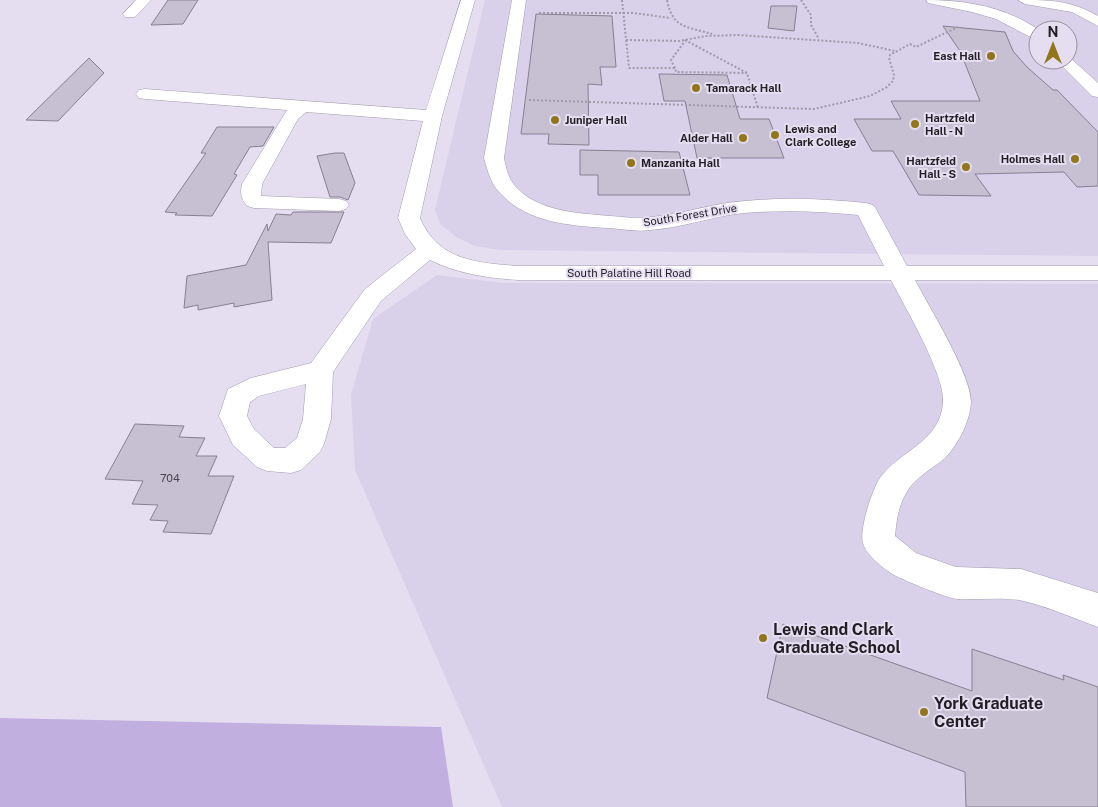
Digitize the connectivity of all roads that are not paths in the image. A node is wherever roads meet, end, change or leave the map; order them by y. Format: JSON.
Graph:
{"nodes":[{"id":1,"x":144,"y":0,"type":"edge"},
{"id":2,"x":468,"y":0,"type":"edge"},
{"id":3,"x":1025,"y":0,"type":"edge"},
{"id":4,"x":936,"y":1,"type":"edge"},
{"id":5,"x":518,"y":6,"type":"edge"},
{"id":6,"x":130,"y":14,"type":"dead end"},
{"id":7,"x":1098,"y":22,"type":"edge"},
{"id":8,"x":1028,"y":30,"type":"edge"},
{"id":9,"x":1075,"y":70,"type":"edge"},
{"id":10,"x":1098,"y":92,"type":"edge"},
{"id":11,"x":145,"y":94,"type":"dead end"},
{"id":12,"x":302,"y":106,"type":"junction"},
{"id":13,"x":433,"y":116,"type":"junction"},
{"id":14,"x":339,"y":205,"type":"dead end"},
{"id":15,"x":429,"y":250,"type":"junction"},
{"id":16,"x":899,"y":273,"type":"junction"},
{"id":17,"x":1098,"y":274,"type":"edge"},
{"id":18,"x":320,"y":371,"type":"dead end"},
{"id":19,"x":1098,"y":610,"type":"edge"}],
"edges":[{"from":1,"to":6,"type":"street"},
{"from":2,"to":13,"type":"street","name":"South Palatine Hill Road"},
{"from":3,"to":7,"type":"street"},
{"from":4,"to":8,"type":"street"},
{"from":5,"to":16,"type":"street","name":"South Forest Drive"},
{"from":9,"to":10,"type":"street"},
{"from":11,"to":12,"type":"street"},
{"from":12,"to":13,"type":"street"},
{"from":12,"to":14,"type":"street"},
{"from":13,"to":15,"type":"street","name":"South Palatine Hill Road"},
{"from":15,"to":16,"type":"street","name":"South Palatine Hill Road"},
{"from":15,"to":18,"type":"street"},
{"from":16,"to":17,"type":"street","name":"South Palatine Hill Road"},
{"from":16,"to":19,"type":"street"}]}
